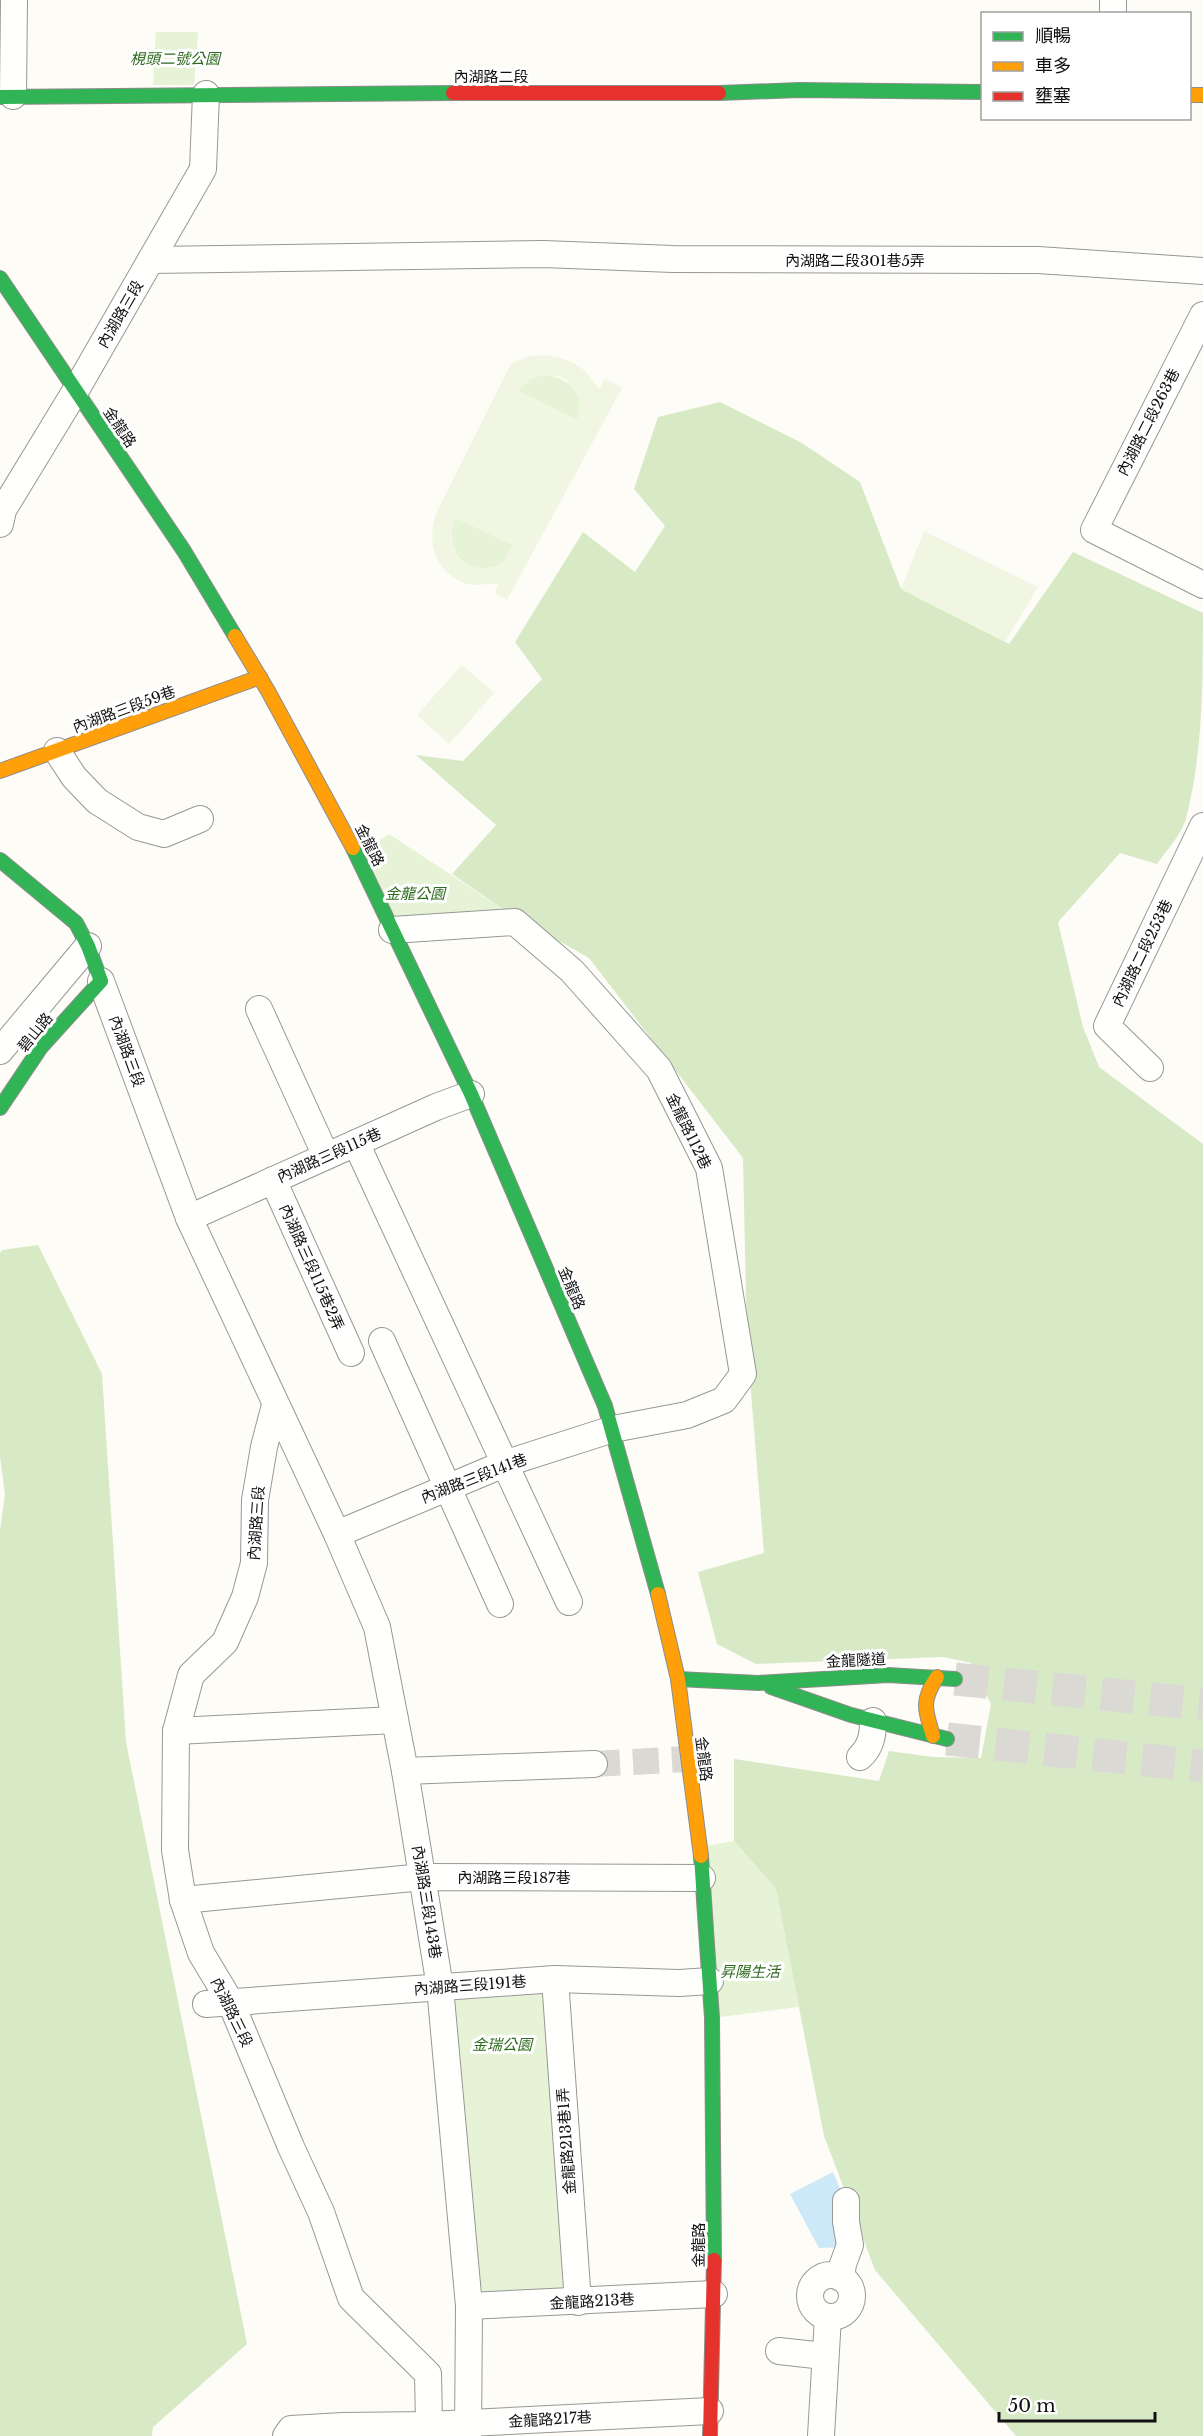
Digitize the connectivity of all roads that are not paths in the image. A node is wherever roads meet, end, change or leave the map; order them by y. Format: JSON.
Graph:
{"nodes":[{"id":1,"x":14,"y":0,"type":"edge"},
{"id":2,"x":981,"y":92,"type":"edge"},
{"id":3,"x":206,"y":94,"type":"junction"},
{"id":4,"x":6,"y":97,"type":"edge"},
{"id":5,"x":151,"y":260,"type":"junction"},
{"id":6,"x":1203,"y":271,"type":"edge"},
{"id":7,"x":0,"y":278,"type":"edge"},
{"id":8,"x":1203,"y":315,"type":"edge"},
{"id":9,"x":76,"y":390,"type":"junction"},
{"id":10,"x":0,"y":524,"type":"edge"},
{"id":11,"x":1203,"y":585,"type":"edge"},
{"id":12,"x":260,"y":677,"type":"junction"},
{"id":13,"x":57,"y":751,"type":"junction"},
{"id":14,"x":0,"y":771,"type":"edge"},
{"id":15,"x":200,"y":819,"type":"dead end"},
{"id":16,"x":1203,"y":826,"type":"edge"},
{"id":17,"x":0,"y":860,"type":"edge"},
{"id":18,"x":392,"y":930,"type":"junction"},
{"id":19,"x":88,"y":946,"type":"junction"},
{"id":20,"x":101,"y":981,"type":"junction"},
{"id":21,"x":259,"y":1009,"type":"dead end"},
{"id":22,"x":0,"y":1051,"type":"edge"},
{"id":23,"x":1150,"y":1068,"type":"dead end"},
{"id":24,"x":471,"y":1094,"type":"junction"},
{"id":25,"x":0,"y":1108,"type":"edge"},
{"id":26,"x":356,"y":1143,"type":"junction"},
{"id":27,"x":326,"y":1156,"type":"junction"},
{"id":28,"x":273,"y":1180,"type":"junction"},
{"id":29,"x":189,"y":1218,"type":"junction"},
{"id":30,"x":382,"y":1341,"type":"dead end"},
{"id":31,"x":351,"y":1353,"type":"dead end"},
{"id":32,"x":275,"y":1405,"type":"junction"},
{"id":33,"x":613,"y":1429,"type":"junction"},
{"id":34,"x":504,"y":1464,"type":"junction"},
{"id":35,"x":447,"y":1488,"type":"junction"},
{"id":36,"x":337,"y":1534,"type":"junction"},
{"id":37,"x":569,"y":1602,"type":"dead end"},
{"id":38,"x":500,"y":1605,"type":"dead end"},
{"id":39,"x":888,"y":1674,"type":"junction"},
{"id":40,"x":937,"y":1677,"type":"junction"},
{"id":41,"x":678,"y":1679,"type":"junction"},
{"id":42,"x":955,"y":1679,"type":"tunnel mouth"},
{"id":43,"x":758,"y":1683,"type":"junction"},
{"id":44,"x":395,"y":1720,"type":"junction"},
{"id":45,"x":878,"y":1722,"type":"junction"},
{"id":46,"x":176,"y":1731,"type":"junction"},
{"id":47,"x":860,"y":1757,"type":"dead end"},
{"id":48,"x":594,"y":1764,"type":"tunnel mouth"},
{"id":49,"x":405,"y":1771,"type":"junction"},
{"id":50,"x":423,"y":1877,"type":"junction"},
{"id":51,"x":702,"y":1878,"type":"junction"},
{"id":52,"x":183,"y":1900,"type":"junction"},
{"id":53,"x":555,"y":1979,"type":"junction"},
{"id":54,"x":710,"y":1981,"type":"junction"},
{"id":55,"x":440,"y":1987,"type":"junction"},
{"id":56,"x":231,"y":2003,"type":"junction"},
{"id":57,"x":206,"y":2004,"type":"dead end"},
{"id":58,"x":846,"y":2201,"type":"dead end"},
{"id":59,"x":714,"y":2294,"type":"junction"},
{"id":60,"x":578,"y":2302,"type":"junction"},
{"id":61,"x":469,"y":2306,"type":"junction"},
{"id":62,"x":779,"y":2351,"type":"dead end"},
{"id":63,"x":824,"y":2356,"type":"junction"},
{"id":64,"x":428,"y":2374,"type":"junction"},
{"id":65,"x":467,"y":2375,"type":"junction"},
{"id":66,"x":710,"y":2411,"type":"junction"},
{"id":67,"x":519,"y":2428,"type":"edge"},
{"id":68,"x":468,"y":2430,"type":"edge"},
{"id":69,"x":426,"y":2431,"type":"edge"},
{"id":70,"x":286,"y":2436,"type":"edge"},
{"id":71,"x":710,"y":2436,"type":"edge"},
{"id":72,"x":822,"y":2436,"type":"edge"}],
"edges":[{"from":1,"to":4,"type":"street"},
{"from":2,"to":3,"type":"street","name":"內湖路二段"},
{"from":3,"to":4,"type":"street","name":"內湖路二段"},
{"from":3,"to":5,"type":"street","name":"內湖路三段"},
{"from":5,"to":6,"type":"street","name":"內湖路二段301巷5弄"},
{"from":5,"to":9,"type":"street","name":"內湖路三段"},
{"from":7,"to":9,"type":"street","name":"金龍路"},
{"from":8,"to":11,"type":"street","name":"內湖路二段263巷"},
{"from":9,"to":10,"type":"street","name":"內湖路三段"},
{"from":9,"to":12,"type":"street","name":"金龍路"},
{"from":12,"to":13,"type":"street","name":"內湖路三段59巷"},
{"from":12,"to":18,"type":"street","name":"金龍路"},
{"from":13,"to":14,"type":"street","name":"內湖路三段59巷"},
{"from":13,"to":15,"type":"street"},
{"from":16,"to":23,"type":"street","name":"內湖路二段253巷"},
{"from":17,"to":19,"type":"street","name":"內湖路三段"},
{"from":18,"to":24,"type":"street","name":"金龍路"},
{"from":18,"to":33,"type":"street","name":"金龍路112巷"},
{"from":19,"to":20,"type":"street","name":"內湖路三段"},
{"from":19,"to":22,"type":"street"},
{"from":20,"to":25,"type":"street","name":"碧山路"},
{"from":20,"to":29,"type":"street","name":"內湖路三段"},
{"from":21,"to":27,"type":"street"},
{"from":24,"to":26,"type":"street","name":"內湖路三段115巷"},
{"from":24,"to":33,"type":"street","name":"金龍路"},
{"from":26,"to":27,"type":"street","name":"內湖路三段115巷"},
{"from":26,"to":34,"type":"street"},
{"from":27,"to":28,"type":"street","name":"內湖路三段115巷"},
{"from":28,"to":29,"type":"street","name":"內湖路三段115巷"},
{"from":28,"to":31,"type":"street","name":"內湖路三段115巷2弄"},
{"from":29,"to":32,"type":"street","name":"內湖路三段"},
{"from":30,"to":35,"type":"street"},
{"from":32,"to":36,"type":"street","name":"內湖路三段143巷"},
{"from":32,"to":46,"type":"street","name":"內湖路三段"},
{"from":33,"to":34,"type":"street","name":"內湖路三段141巷"},
{"from":33,"to":41,"type":"street","name":"金龍路"},
{"from":34,"to":35,"type":"street","name":"內湖路三段141巷"},
{"from":34,"to":37,"type":"street"},
{"from":35,"to":36,"type":"street","name":"內湖路三段141巷"},
{"from":35,"to":38,"type":"street"},
{"from":36,"to":44,"type":"street","name":"內湖路三段143巷"},
{"from":39,"to":40,"type":"street","name":"金龍隧道"},
{"from":39,"to":43,"type":"street","name":"金龍隧道"},
{"from":39,"to":45,"type":"street"},
{"from":40,"to":42,"type":"street","name":"金龍隧道"},
{"from":40,"to":45,"type":"street","name":"金龍隧道"},
{"from":41,"to":43,"type":"street","name":"金龍隧道"},
{"from":41,"to":51,"type":"street","name":"金龍路"},
{"from":43,"to":45,"type":"street","name":"金龍隧道"},
{"from":44,"to":46,"type":"street"},
{"from":44,"to":49,"type":"street","name":"內湖路三段143巷"},
{"from":45,"to":47,"type":"street"},
{"from":46,"to":52,"type":"street","name":"內湖路三段"},
{"from":48,"to":49,"type":"street"},
{"from":49,"to":50,"type":"street","name":"內湖路三段143巷"},
{"from":50,"to":51,"type":"street","name":"內湖路三段187巷"},
{"from":50,"to":52,"type":"street","name":"內湖路三段187巷"},
{"from":50,"to":55,"type":"street","name":"內湖路三段143巷"},
{"from":51,"to":54,"type":"street","name":"金龍路"},
{"from":52,"to":56,"type":"street","name":"內湖路三段"},
{"from":53,"to":54,"type":"street","name":"內湖路三段191巷"},
{"from":53,"to":55,"type":"street","name":"內湖路三段191巷"},
{"from":53,"to":60,"type":"street","name":"金龍路213巷1弄"},
{"from":54,"to":59,"type":"street","name":"金龍路"},
{"from":55,"to":56,"type":"street","name":"內湖路三段191巷"},
{"from":55,"to":61,"type":"street","name":"內湖路三段143巷"},
{"from":56,"to":57,"type":"street","name":"內湖路三段191巷"},
{"from":56,"to":64,"type":"street","name":"內湖路三段"},
{"from":58,"to":63,"type":"street"},
{"from":59,"to":60,"type":"street","name":"金龍路213巷"},
{"from":59,"to":66,"type":"street","name":"金龍路"},
{"from":60,"to":61,"type":"street","name":"金龍路213巷"},
{"from":61,"to":65,"type":"street","name":"內湖路三段143巷"},
{"from":62,"to":63,"type":"street"},
{"from":63,"to":72,"type":"street"},
{"from":64,"to":65,"type":"street"},
{"from":64,"to":69,"type":"street"},
{"from":65,"to":68,"type":"street","name":"內湖路三段143巷"},
{"from":66,"to":67,"type":"street","name":"金龍路217巷"},
{"from":66,"to":71,"type":"street","name":"金龍路"},
{"from":67,"to":68,"type":"street","name":"金龍路217巷"},
{"from":68,"to":69,"type":"street","name":"金龍路217巷"},
{"from":69,"to":70,"type":"street","name":"金龍路217巷"}]}
